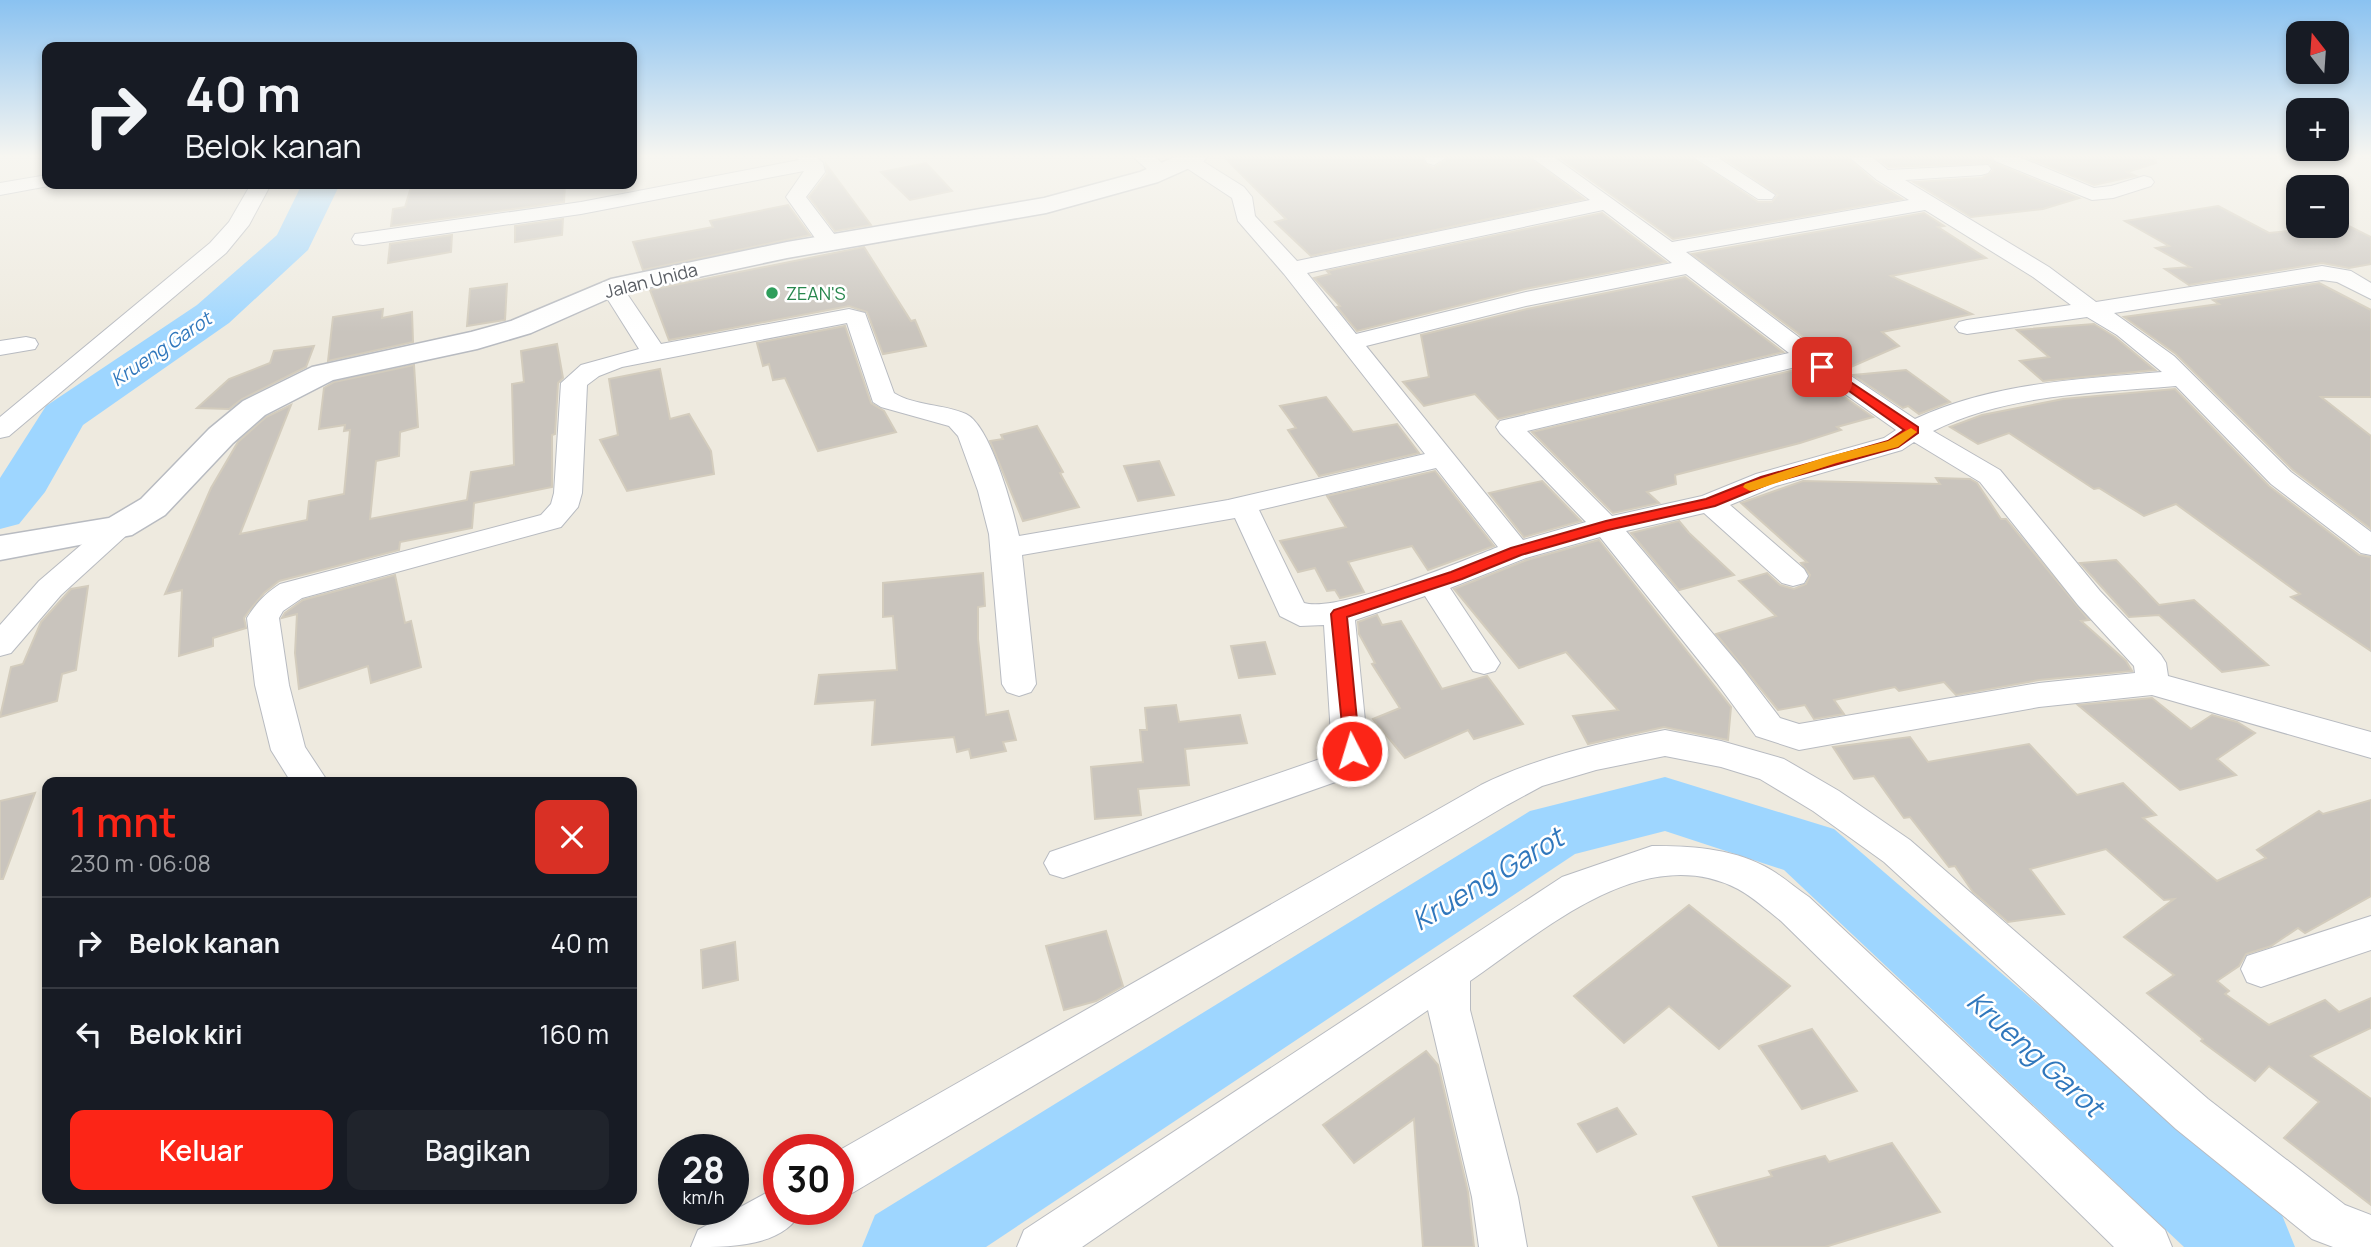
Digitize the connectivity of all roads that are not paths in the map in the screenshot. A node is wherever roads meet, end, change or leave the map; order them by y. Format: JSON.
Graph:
{"nodes":[{"id":1,"x":244,"y":215,"type":"edge"},
{"id":2,"x":530,"y":215,"type":"edge"},
{"id":3,"x":809,"y":215,"type":"edge"},
{"id":4,"x":987,"y":215,"type":"edge"},
{"id":5,"x":1245,"y":215,"type":"edge"},
{"id":6,"x":1545,"y":215,"type":"edge"},
{"id":7,"x":1624,"y":215,"type":"edge"},
{"id":8,"x":1860,"y":215,"type":"edge"},
{"id":9,"x":1949,"y":215,"type":"edge"},
{"id":10,"x":363,"y":239,"type":"dead end"},
{"id":11,"x":830,"y":243,"type":"junction"},
{"id":12,"x":1669,"y":249,"type":"junction"},
{"id":13,"x":1690,"y":265,"type":"junction"},
{"id":14,"x":1292,"y":269,"type":"junction"},
{"id":15,"x":2371,"y":272,"type":"edge"},
{"id":16,"x":2343,"y":276,"type":"junction"},
{"id":17,"x":611,"y":287,"type":"junction"},
{"id":18,"x":2371,"y":292,"type":"edge"},
{"id":19,"x":2089,"y":308,"type":"junction"},
{"id":20,"x":1967,"y":327,"type":"dead end"},
{"id":21,"x":1349,"y":343,"type":"junction"},
{"id":22,"x":26,"y":344,"type":"dead end"},
{"id":23,"x":0,"y":348,"type":"edge"},
{"id":24,"x":654,"y":353,"type":"junction"},
{"id":25,"x":1809,"y":356,"type":"junction"},
{"id":26,"x":2181,"y":378,"type":"junction"},
{"id":27,"x":0,"y":430,"type":"edge"},
{"id":28,"x":1913,"y":430,"type":"junction"},
{"id":29,"x":1444,"y":458,"type":"junction"},
{"id":30,"x":1710,"y":502,"type":"junction"},
{"id":31,"x":1228,"y":509,"type":"junction"},
{"id":32,"x":1606,"y":526,"type":"junction"},
{"id":33,"x":119,"y":527,"type":"junction"},
{"id":34,"x":2371,"y":545,"type":"edge"},
{"id":35,"x":11,"y":547,"type":"edge"},
{"id":36,"x":1006,"y":548,"type":"junction"},
{"id":37,"x":1516,"y":551,"type":"junction"},
{"id":38,"x":1793,"y":576,"type":"dead end"},
{"id":39,"x":1432,"y":584,"type":"junction"},
{"id":40,"x":1339,"y":614,"type":"junction"},
{"id":41,"x":0,"y":645,"type":"edge"},
{"id":42,"x":1484,"y":663,"type":"dead end"},
{"id":43,"x":2152,"y":683,"type":"junction"},
{"id":44,"x":1019,"y":684,"type":"dead end"},
{"id":45,"x":2371,"y":745,"type":"edge"},
{"id":46,"x":1777,"y":751,"type":"junction"},
{"id":47,"x":307,"y":777,"type":"edge"},
{"id":48,"x":1063,"y":863,"type":"dead end"},
{"id":49,"x":2371,"y":933,"type":"edge"},
{"id":50,"x":2261,"y":969,"type":"dead end"},
{"id":51,"x":1450,"y":974,"type":"junction"},
{"id":52,"x":854,"y":1166,"type":"edge"},
{"id":53,"x":763,"y":1219,"type":"edge"},
{"id":54,"x":2371,"y":1238,"type":"edge"},
{"id":55,"x":715,"y":1247,"type":"edge"},
{"id":56,"x":1041,"y":1247,"type":"edge"},
{"id":57,"x":1503,"y":1247,"type":"edge"},
{"id":58,"x":2148,"y":1247,"type":"edge"}],
"edges":[{"from":1,"to":27,"type":"street"},
{"from":2,"to":10,"type":"street"},
{"from":3,"to":11,"type":"street"},
{"from":4,"to":11,"type":"street","name":"Jalan Unida"},
{"from":5,"to":14,"type":"street"},
{"from":6,"to":14,"type":"street"},
{"from":7,"to":12,"type":"street"},
{"from":8,"to":12,"type":"street"},
{"from":9,"to":19,"type":"street"},
{"from":11,"to":17,"type":"street","name":"Jalan Unida"},
{"from":12,"to":13,"type":"street"},
{"from":13,"to":21,"type":"street"},
{"from":13,"to":25,"type":"street"},
{"from":14,"to":21,"type":"street"},
{"from":15,"to":16,"type":"street"},
{"from":16,"to":18,"type":"street"},
{"from":16,"to":19,"type":"street"},
{"from":17,"to":24,"type":"street"},
{"from":17,"to":33,"type":"street","name":"Jalan Unida"},
{"from":19,"to":20,"type":"street"},
{"from":19,"to":26,"type":"street"},
{"from":21,"to":29,"type":"street"},
{"from":22,"to":23,"type":"street"},
{"from":24,"to":36,"type":"street"},
{"from":24,"to":47,"type":"street"},
{"from":25,"to":28,"type":"street"},
{"from":25,"to":32,"type":"street"},
{"from":26,"to":28,"type":"street"},
{"from":26,"to":34,"type":"street"},
{"from":28,"to":30,"type":"street"},
{"from":28,"to":43,"type":"street"},
{"from":29,"to":31,"type":"street"},
{"from":29,"to":37,"type":"street"},
{"from":30,"to":32,"type":"street"},
{"from":30,"to":38,"type":"street"},
{"from":31,"to":36,"type":"street"},
{"from":31,"to":40,"type":"street"},
{"from":32,"to":37,"type":"street"},
{"from":32,"to":46,"type":"street"},
{"from":33,"to":35,"type":"street","name":"Jalan Unida"},
{"from":33,"to":41,"type":"street"},
{"from":36,"to":44,"type":"street"},
{"from":37,"to":39,"type":"street"},
{"from":39,"to":40,"type":"street"},
{"from":39,"to":42,"type":"street"},
{"from":40,"to":48,"type":"street"},
{"from":43,"to":45,"type":"street"},
{"from":43,"to":46,"type":"street"},
{"from":46,"to":52,"type":"street"},
{"from":46,"to":54,"type":"street"},
{"from":49,"to":50,"type":"street"},
{"from":51,"to":56,"type":"street"},
{"from":51,"to":57,"type":"street"},
{"from":51,"to":58,"type":"street"},
{"from":53,"to":55,"type":"street"}]}
